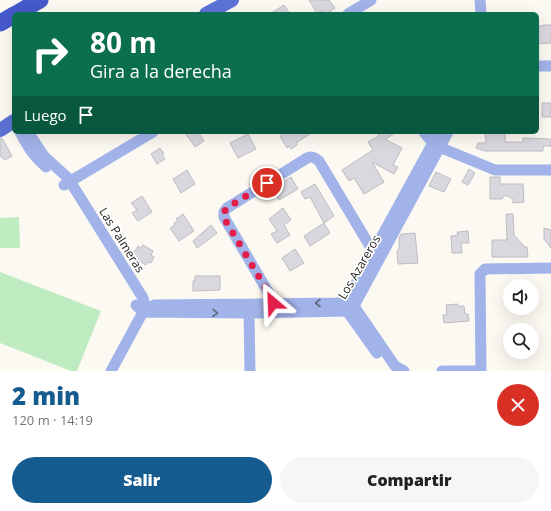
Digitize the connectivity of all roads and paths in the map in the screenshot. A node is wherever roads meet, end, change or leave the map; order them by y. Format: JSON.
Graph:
{"nodes":[{"id":1,"x":40,"y":0,"type":"edge"},
{"id":2,"x":232,"y":0,"type":"edge"},
{"id":3,"x":371,"y":0,"type":"edge"},
{"id":4,"x":480,"y":0,"type":"edge"},
{"id":5,"x":20,"y":12,"type":"edge"},
{"id":6,"x":210,"y":12,"type":"edge"},
{"id":7,"x":353,"y":12,"type":"edge"},
{"id":8,"x":481,"y":12,"type":"edge"},
{"id":9,"x":12,"y":17,"type":"edge"},
{"id":10,"x":0,"y":23,"type":"edge"},
{"id":11,"x":539,"y":59,"type":"edge"},
{"id":12,"x":551,"y":59,"type":"edge"},
{"id":13,"x":539,"y":66,"type":"edge"},
{"id":14,"x":551,"y":66,"type":"edge"},
{"id":15,"x":12,"y":126,"type":"edge"},
{"id":16,"x":0,"y":130,"type":"edge"},
{"id":17,"x":20,"y":134,"type":"edge"},
{"id":18,"x":29,"y":134,"type":"edge"},
{"id":19,"x":150,"y":134,"type":"edge"},
{"id":20,"x":426,"y":134,"type":"edge"},
{"id":21,"x":439,"y":134,"type":"edge"},
{"id":22,"x":446,"y":134,"type":"edge"},
{"id":23,"x":436,"y":145,"type":"junction"},
{"id":24,"x":551,"y":170,"type":"edge"},
{"id":25,"x":67,"y":184,"type":"junction"},
{"id":26,"x":378,"y":253,"type":"junction"},
{"id":27,"x":551,"y":268,"type":"edge"},
{"id":28,"x":273,"y":303,"type":"junction"},
{"id":29,"x":348,"y":306,"type":"junction"},
{"id":30,"x":142,"y":307,"type":"junction"},
{"id":31,"x":243,"y":310,"type":"junction"},
{"id":32,"x":481,"y":356,"type":"junction"},
{"id":33,"x":102,"y":371,"type":"edge"},
{"id":34,"x":111,"y":371,"type":"edge"},
{"id":35,"x":250,"y":371,"type":"edge"},
{"id":36,"x":390,"y":371,"type":"edge"},
{"id":37,"x":404,"y":371,"type":"edge"},
{"id":38,"x":442,"y":371,"type":"edge"},
{"id":39,"x":474,"y":371,"type":"edge"},
{"id":40,"x":480,"y":371,"type":"edge"}],
"edges":[{"from":1,"to":5,"type":"highway"},
{"from":2,"to":6,"type":"main road"},
{"from":3,"to":7,"type":"street"},
{"from":4,"to":8,"type":"street"},
{"from":9,"to":10,"type":"highway"},
{"from":11,"to":12,"type":"street"},
{"from":13,"to":14,"type":"street"},
{"from":15,"to":16,"type":"main road"},
{"from":17,"to":25,"type":"street","name":"Las Palmeras"},
{"from":18,"to":25,"type":"street","name":"Las Palmeras"},
{"from":19,"to":25,"type":"street"},
{"from":20,"to":23,"type":"street"},
{"from":21,"to":23,"type":"street","name":"Los Azareros"},
{"from":22,"to":23,"type":"street","name":"Los Azareros"},
{"from":23,"to":24,"type":"street"},
{"from":23,"to":26,"type":"street","name":"Los Azareros"},
{"from":25,"to":30,"type":"street","name":"Las Palmeras"},
{"from":26,"to":28,"type":"street"},
{"from":26,"to":29,"type":"street","name":"Los Azareros"},
{"from":27,"to":32,"type":"street"},
{"from":29,"to":28,"type":"street","name":"Los Azareros","one_way":true},
{"from":28,"to":31,"type":"street","name":"Los Azareros"},
{"from":29,"to":31,"type":"street","name":"Los Azareros"},
{"from":29,"to":36,"type":"street"},
{"from":29,"to":37,"type":"street"},
{"from":30,"to":31,"type":"street","name":"Los Azareros"},
{"from":30,"to":33,"type":"street"},
{"from":30,"to":34,"type":"street"},
{"from":31,"to":35,"type":"street"},
{"from":32,"to":39,"type":"street"},
{"from":32,"to":40,"type":"street"},
{"from":38,"to":39,"type":"street"},
{"from":39,"to":40,"type":"street"}]}
